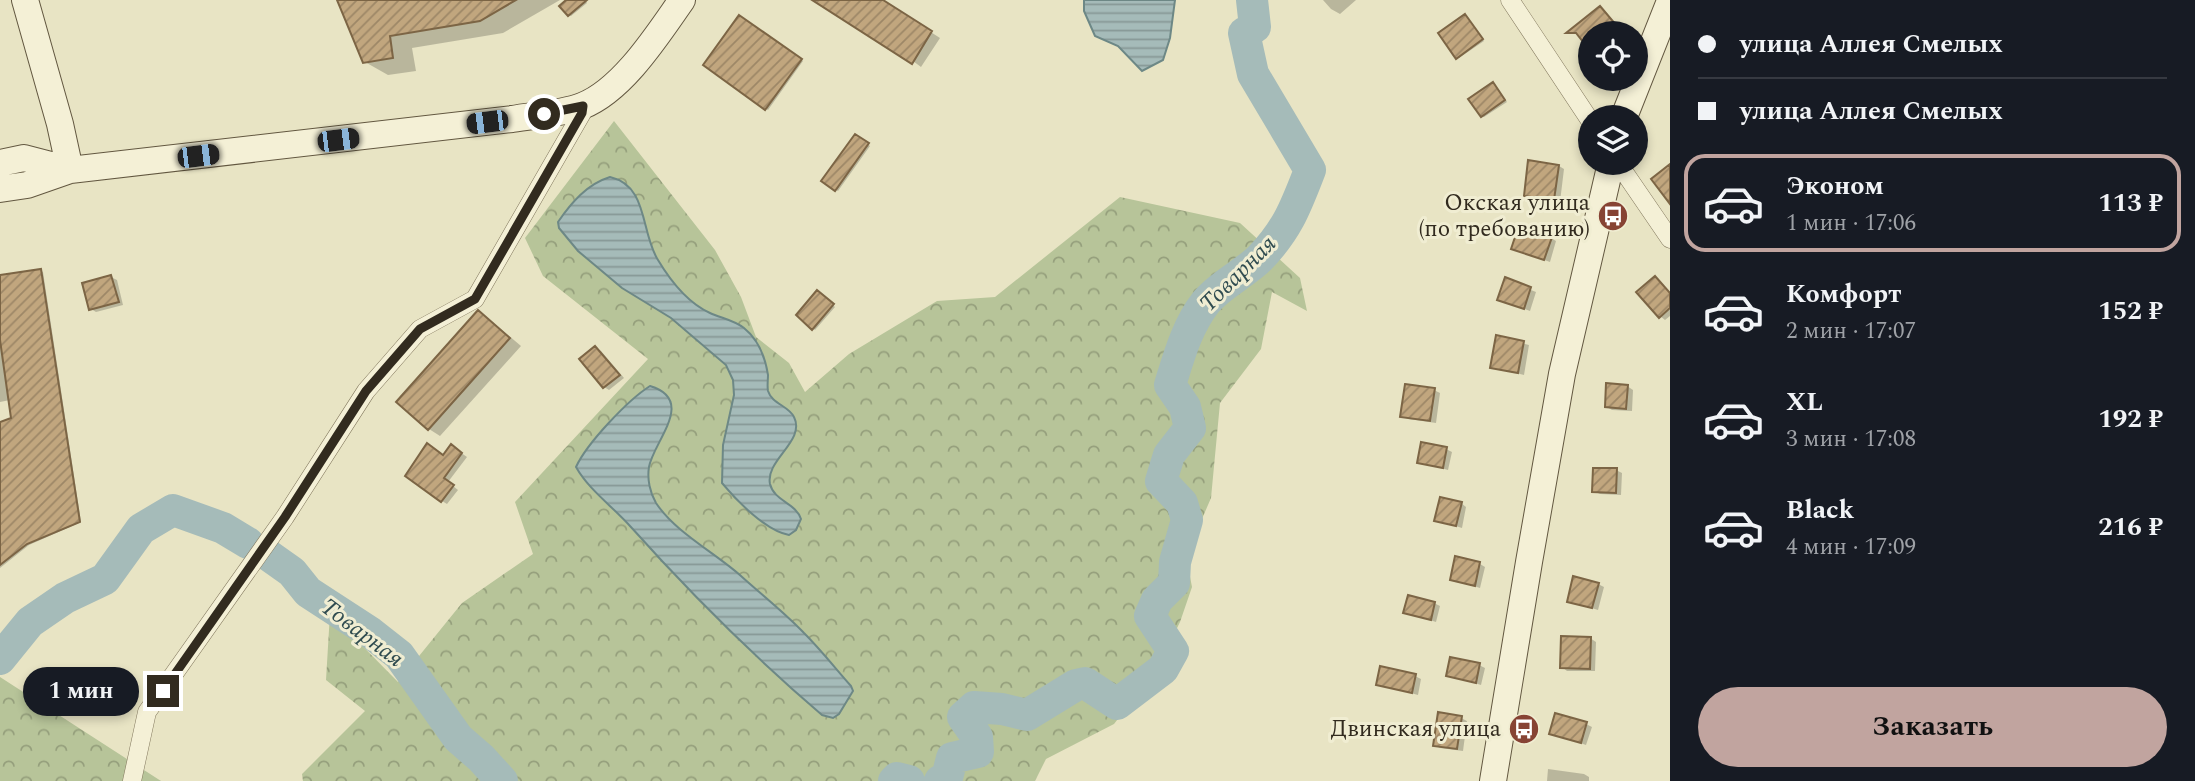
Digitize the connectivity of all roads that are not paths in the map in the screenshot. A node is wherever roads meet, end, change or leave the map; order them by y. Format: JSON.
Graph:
{"nodes":[{"id":1,"x":25,"y":0,"type":"edge"},
{"id":2,"x":682,"y":0,"type":"edge"},
{"id":3,"x":1510,"y":0,"type":"edge"},
{"id":4,"x":1670,"y":1,"type":"edge"},
{"id":5,"x":1580,"y":105,"type":"edge"},
{"id":6,"x":1629,"y":105,"type":"edge"},
{"id":7,"x":583,"y":106,"type":"junction"},
{"id":8,"x":0,"y":163,"type":"edge"},
{"id":9,"x":70,"y":170,"type":"junction"},
{"id":10,"x":1608,"y":175,"type":"edge"},
{"id":11,"x":1626,"y":175,"type":"edge"},
{"id":12,"x":0,"y":190,"type":"edge"},
{"id":13,"x":1670,"y":239,"type":"edge"},
{"id":14,"x":132,"y":781,"type":"edge"},
{"id":15,"x":1493,"y":781,"type":"edge"}],
"edges":[{"from":1,"to":9,"type":"main road"},
{"from":2,"to":7,"type":"main road"},
{"from":3,"to":5,"type":"street"},
{"from":4,"to":6,"type":"main road"},
{"from":7,"to":9,"type":"main road"},
{"from":7,"to":14,"type":"street"},
{"from":8,"to":9,"type":"main road"},
{"from":9,"to":12,"type":"main road"},
{"from":10,"to":15,"type":"main road"},
{"from":11,"to":13,"type":"street"}]}
